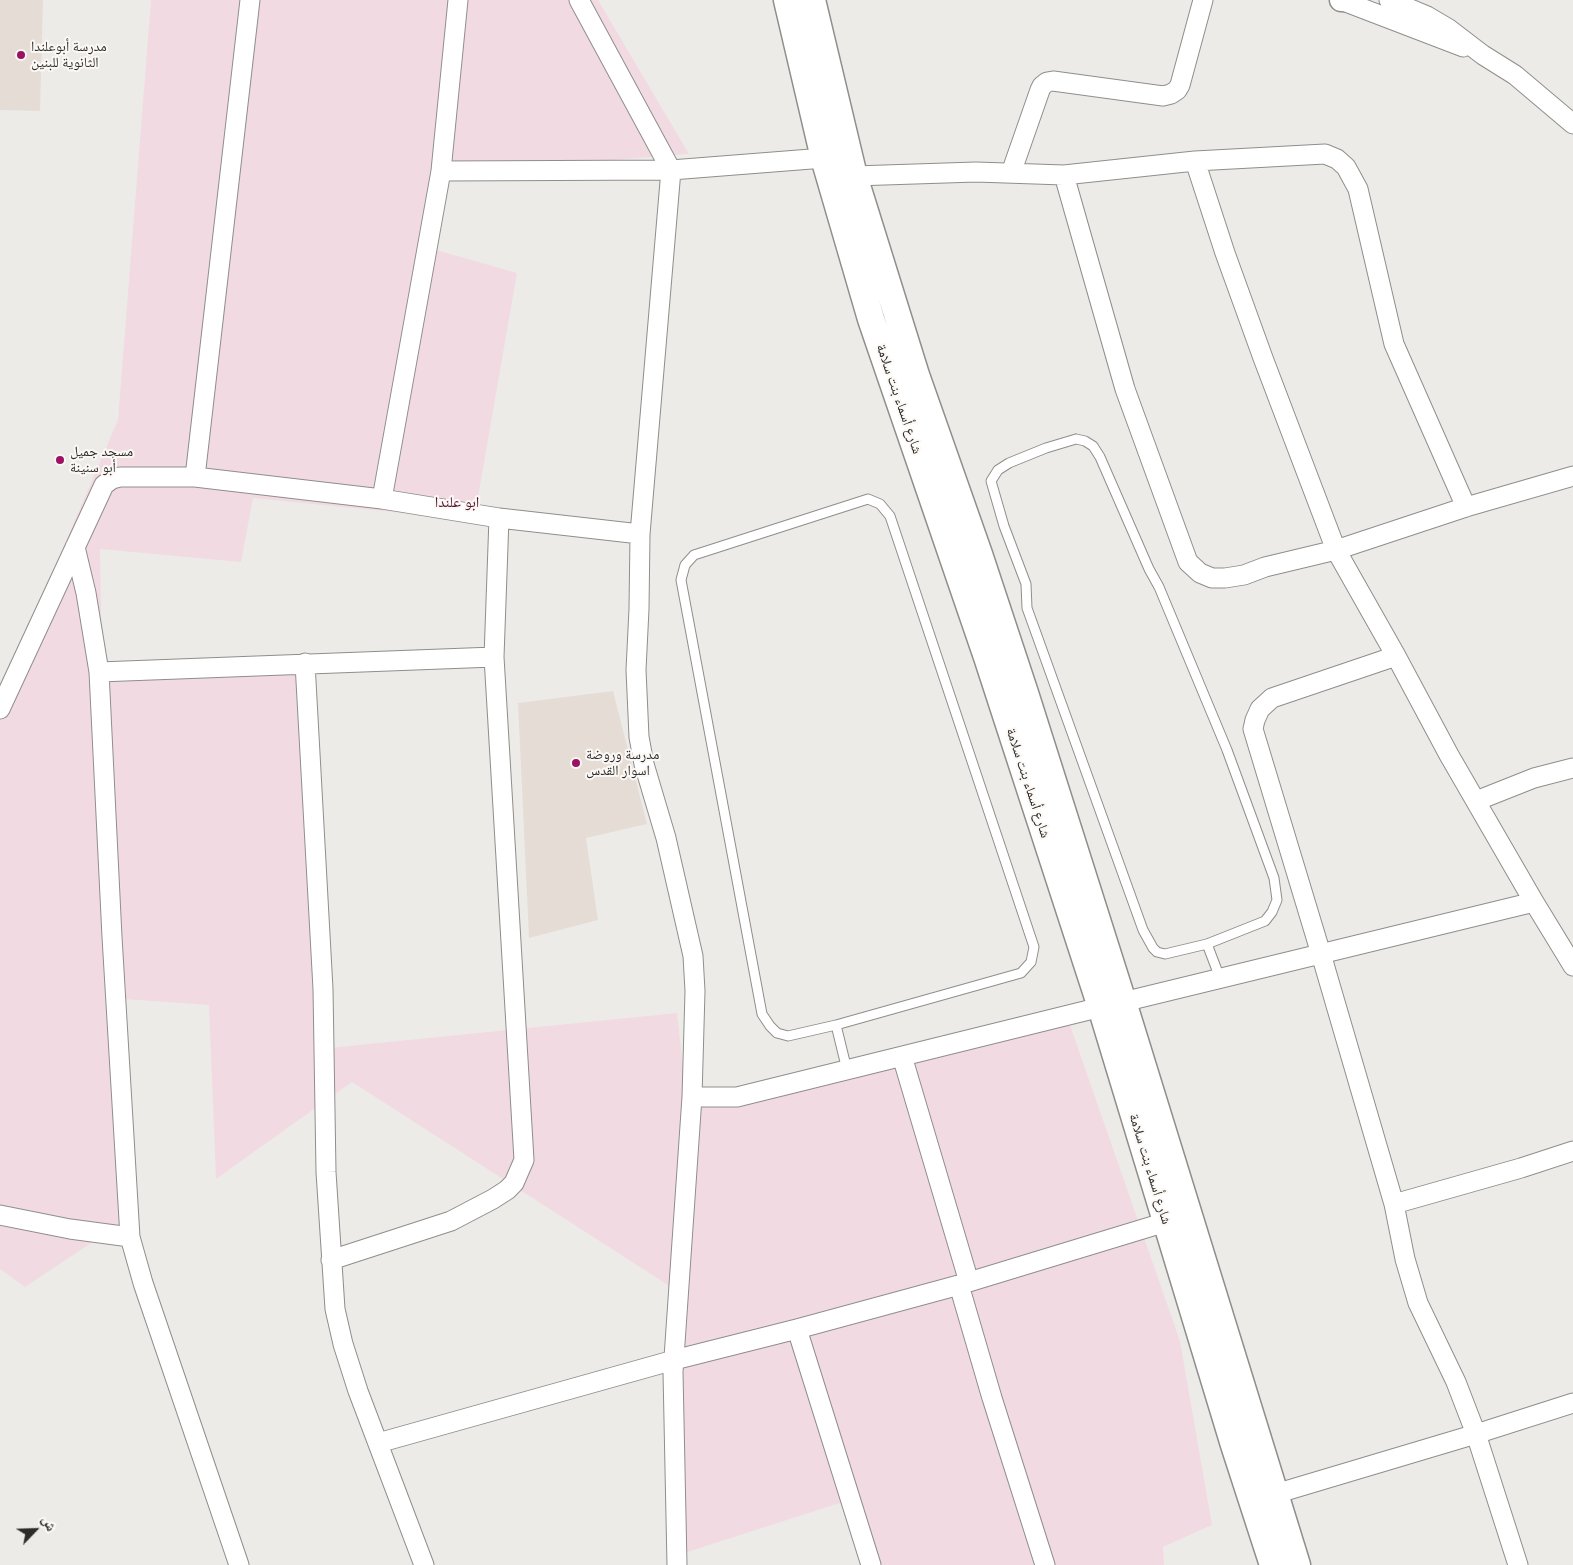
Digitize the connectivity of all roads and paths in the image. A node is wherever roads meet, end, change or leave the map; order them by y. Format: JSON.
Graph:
{"nodes":[{"id":1,"x":250,"y":0,"type":"edge"},
{"id":2,"x":458,"y":0,"type":"edge"},
{"id":3,"x":579,"y":0,"type":"edge"},
{"id":4,"x":787,"y":0,"type":"edge"},
{"id":5,"x":812,"y":0,"type":"edge"},
{"id":6,"x":1203,"y":0,"type":"edge"},
{"id":7,"x":1343,"y":0,"type":"edge"},
{"id":8,"x":1389,"y":0,"type":"edge"},
{"id":9,"x":1413,"y":5,"type":"edge"},
{"id":10,"x":1483,"y":55,"type":"junction"},
{"id":11,"x":1573,"y":124,"type":"edge"},
{"id":12,"x":824,"y":158,"type":"junction"},
{"id":13,"x":1195,"y":161,"type":"junction"},
{"id":14,"x":441,"y":170,"type":"junction"},
{"id":15,"x":671,"y":170,"type":"junction"},
{"id":16,"x":1011,"y":173,"type":"junction"},
{"id":17,"x":1064,"y":175,"type":"junction"},
{"id":18,"x":854,"y":176,"type":"junction"},
{"id":19,"x":1573,"y":476,"type":"edge"},
{"id":20,"x":195,"y":478,"type":"junction"},
{"id":21,"x":382,"y":499,"type":"junction"},
{"id":22,"x":1466,"y":507,"type":"junction"},
{"id":23,"x":498,"y":518,"type":"junction"},
{"id":24,"x":640,"y":534,"type":"junction"},
{"id":25,"x":74,"y":547,"type":"junction"},
{"id":26,"x":1336,"y":550,"type":"junction"},
{"id":27,"x":1396,"y":656,"type":"junction"},
{"id":28,"x":494,"y":657,"type":"junction"},
{"id":29,"x":305,"y":663,"type":"junction"},
{"id":30,"x":99,"y":672,"type":"junction"},
{"id":31,"x":0,"y":709,"type":"edge"},
{"id":32,"x":1573,"y":768,"type":"edge"},
{"id":33,"x":1476,"y":800,"type":"junction"},
{"id":34,"x":1534,"y":902,"type":"junction"},
{"id":35,"x":1206,"y":944,"type":"junction"},
{"id":36,"x":1321,"y":954,"type":"junction"},
{"id":37,"x":1571,"y":958,"type":"edge"},
{"id":38,"x":1220,"y":978,"type":"junction"},
{"id":39,"x":1112,"y":1004,"type":"junction"},
{"id":40,"x":836,"y":1025,"type":"junction"},
{"id":41,"x":902,"y":1056,"type":"junction"},
{"id":42,"x":847,"y":1070,"type":"junction"},
{"id":43,"x":692,"y":1097,"type":"junction"},
{"id":44,"x":1573,"y":1151,"type":"edge"},
{"id":45,"x":1394,"y":1204,"type":"junction"},
{"id":46,"x":0,"y":1215,"type":"edge"},
{"id":47,"x":1166,"y":1222,"type":"junction"},
{"id":48,"x":130,"y":1237,"type":"junction"},
{"id":49,"x":331,"y":1260,"type":"junction"},
{"id":50,"x":964,"y":1284,"type":"junction"},
{"id":51,"x":797,"y":1329,"type":"junction"},
{"id":52,"x":674,"y":1360,"type":"junction"},
{"id":53,"x":1573,"y":1403,"type":"edge"},
{"id":54,"x":1476,"y":1434,"type":"junction"},
{"id":55,"x":378,"y":1443,"type":"junction"},
{"id":56,"x":1275,"y":1494,"type":"junction"},
{"id":57,"x":239,"y":1565,"type":"edge"},
{"id":58,"x":424,"y":1565,"type":"edge"},
{"id":59,"x":677,"y":1565,"type":"edge"},
{"id":60,"x":872,"y":1565,"type":"edge"},
{"id":61,"x":1045,"y":1565,"type":"edge"},
{"id":62,"x":1273,"y":1565,"type":"edge"},
{"id":63,"x":1296,"y":1565,"type":"edge"},
{"id":64,"x":1518,"y":1565,"type":"edge"}],
"edges":[{"from":1,"to":20,"type":"street"},
{"from":2,"to":14,"type":"street"},
{"from":3,"to":15,"type":"street"},
{"from":4,"to":12,"type":"main road","name":"شارع أسماء بنت سلامة"},
{"from":5,"to":18,"type":"main road","name":"شارع أسماء بنت سلامة"},
{"from":6,"to":16,"type":"street"},
{"from":7,"to":10,"type":"street"},
{"from":8,"to":9,"type":"street"},
{"from":9,"to":10,"type":"street"},
{"from":10,"to":11,"type":"street"},
{"from":12,"to":15,"type":"street"},
{"from":12,"to":39,"type":"main road","name":"شارع أسماء بنت سلامة"},
{"from":13,"to":17,"type":"street"},
{"from":13,"to":22,"type":"street"},
{"from":13,"to":26,"type":"street"},
{"from":14,"to":15,"type":"street"},
{"from":14,"to":21,"type":"street"},
{"from":15,"to":24,"type":"street"},
{"from":16,"to":17,"type":"street"},
{"from":16,"to":18,"type":"street"},
{"from":17,"to":26,"type":"street"},
{"from":18,"to":39,"type":"main road","name":"شارع أسماء بنت سلامة"},
{"from":19,"to":22,"type":"street"},
{"from":20,"to":21,"type":"street"},
{"from":20,"to":25,"type":"street"},
{"from":21,"to":23,"type":"street"},
{"from":22,"to":26,"type":"street"},
{"from":23,"to":24,"type":"street"},
{"from":23,"to":28,"type":"street"},
{"from":24,"to":43,"type":"street"},
{"from":25,"to":30,"type":"street"},
{"from":25,"to":31,"type":"street"},
{"from":26,"to":27,"type":"street"},
{"from":27,"to":33,"type":"street"},
{"from":27,"to":36,"type":"street"},
{"from":28,"to":29,"type":"street"},
{"from":28,"to":49,"type":"street"},
{"from":29,"to":30,"type":"street"},
{"from":29,"to":49,"type":"street"},
{"from":30,"to":48,"type":"street"},
{"from":32,"to":33,"type":"street"},
{"from":33,"to":34,"type":"street"},
{"from":34,"to":36,"type":"street"},
{"from":34,"to":37,"type":"street"},
{"from":35,"to":35,"type":"lane"},
{"from":35,"to":38,"type":"lane"},
{"from":36,"to":38,"type":"street"},
{"from":36,"to":45,"type":"street"},
{"from":38,"to":39,"type":"street"},
{"from":39,"to":41,"type":"street"},
{"from":39,"to":47,"type":"main road","name":"شارع أسماء بنت سلامة"},
{"from":39,"to":56,"type":"main road","name":"شارع أسماء بنت سلامة"},
{"from":40,"to":40,"type":"lane"},
{"from":40,"to":42,"type":"lane"},
{"from":41,"to":42,"type":"street"},
{"from":41,"to":50,"type":"street"},
{"from":42,"to":43,"type":"street"},
{"from":43,"to":52,"type":"street"},
{"from":44,"to":45,"type":"street"},
{"from":45,"to":54,"type":"street"},
{"from":46,"to":48,"type":"street"},
{"from":47,"to":50,"type":"street"},
{"from":47,"to":62,"type":"main road","name":"شارع أسماء بنت سلامة"},
{"from":48,"to":57,"type":"street"},
{"from":49,"to":55,"type":"street"},
{"from":50,"to":51,"type":"street"},
{"from":50,"to":61,"type":"street"},
{"from":51,"to":52,"type":"street"},
{"from":51,"to":60,"type":"street"},
{"from":52,"to":55,"type":"street"},
{"from":52,"to":59,"type":"street"},
{"from":53,"to":54,"type":"street"},
{"from":54,"to":56,"type":"street"},
{"from":54,"to":64,"type":"street"},
{"from":55,"to":58,"type":"street"},
{"from":56,"to":63,"type":"main road","name":"شارع أسماء بنت سلامة"}]}
